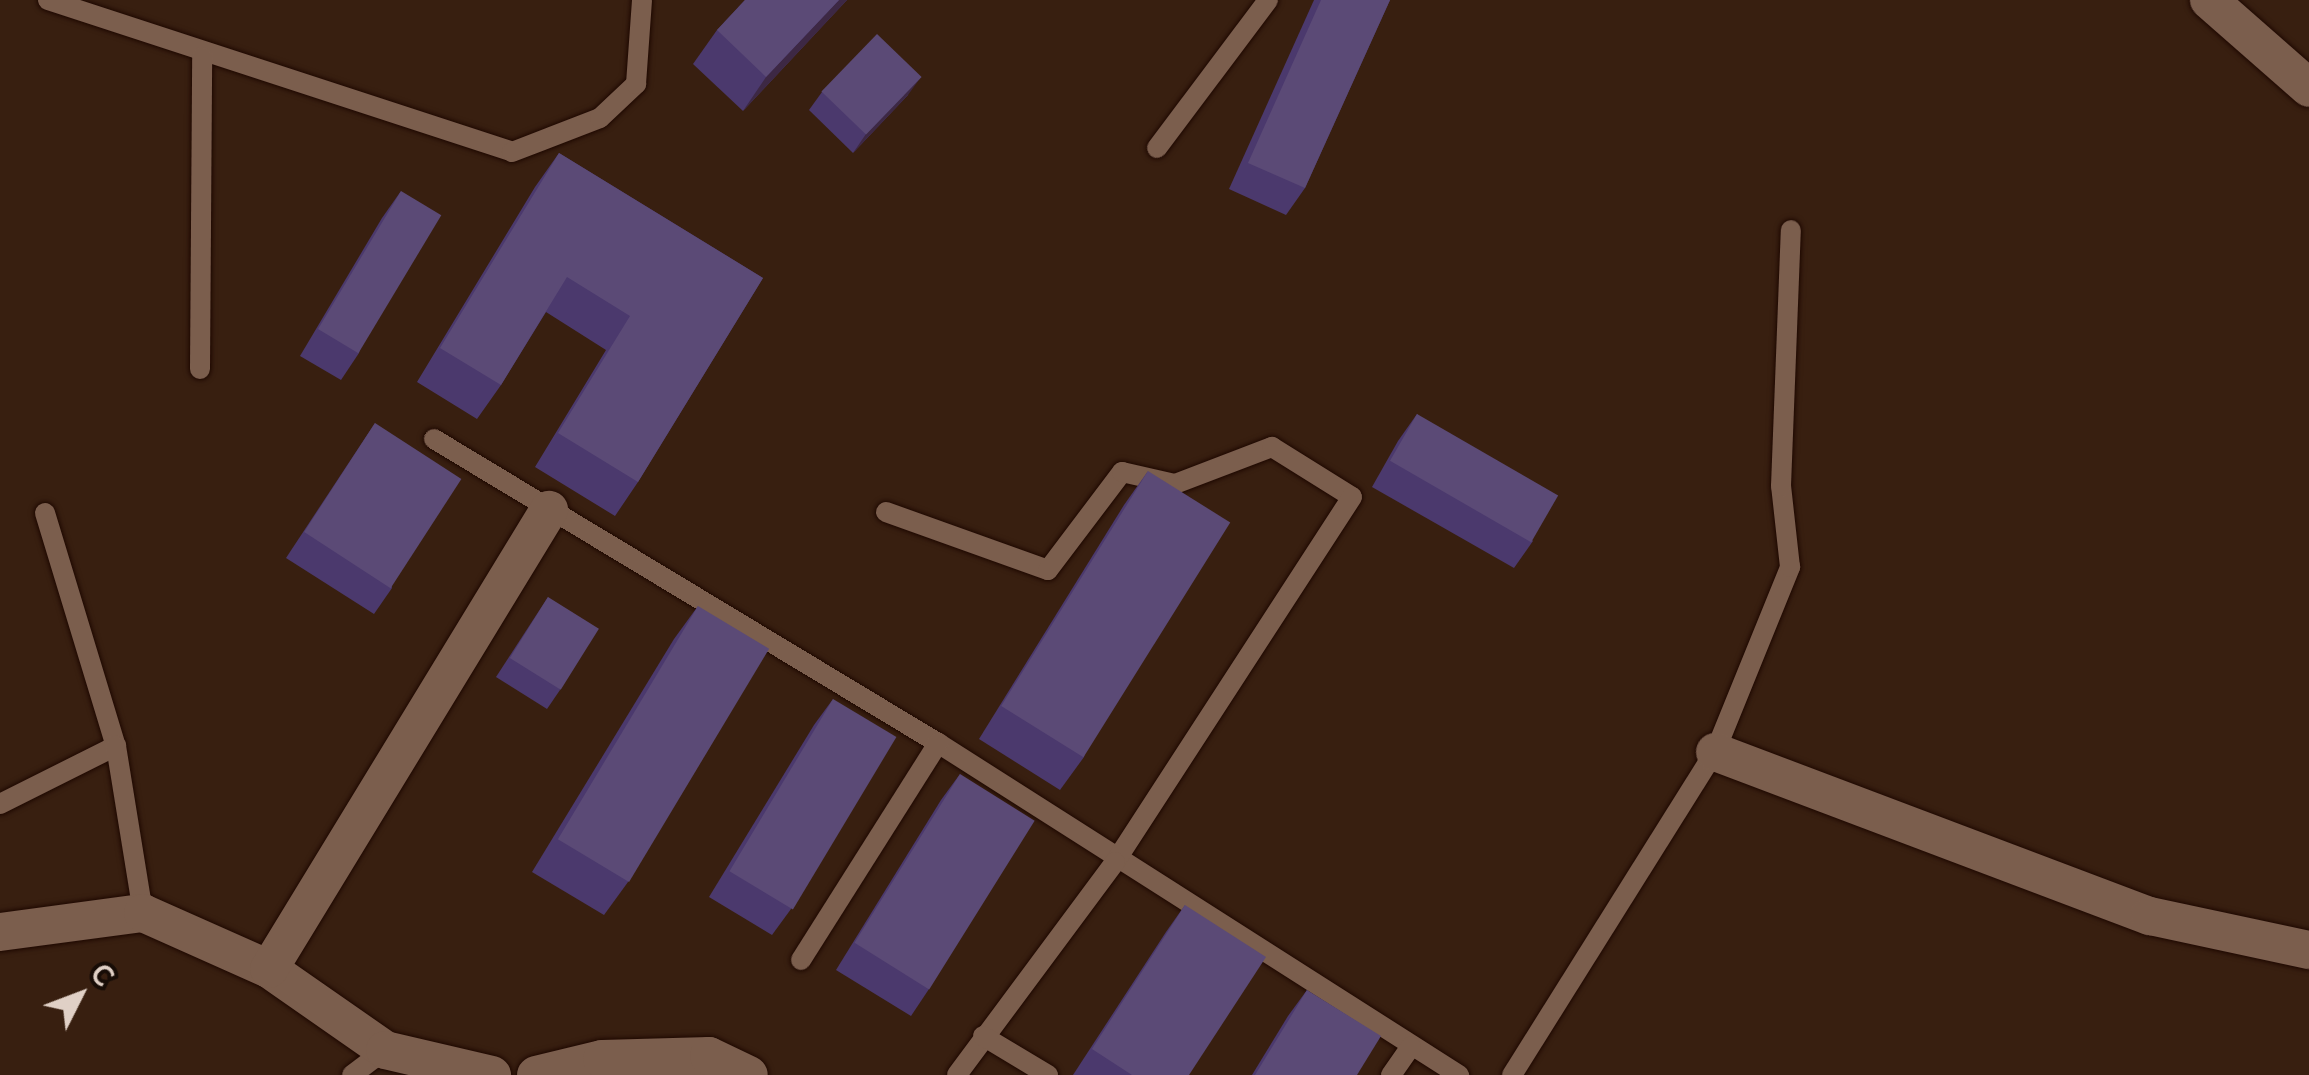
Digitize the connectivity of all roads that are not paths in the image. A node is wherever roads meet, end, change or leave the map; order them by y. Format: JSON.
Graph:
{"nodes":[{"id":1,"x":48,"y":0,"type":"edge"},
{"id":2,"x":642,"y":0,"type":"edge"},
{"id":3,"x":1268,"y":0,"type":"edge"},
{"id":4,"x":2209,"y":0,"type":"edge"},
{"id":5,"x":202,"y":57,"type":"junction"},
{"id":6,"x":2309,"y":88,"type":"edge"},
{"id":7,"x":1157,"y":148,"type":"dead end"},
{"id":8,"x":1791,"y":230,"type":"dead end"},
{"id":9,"x":200,"y":369,"type":"dead end"},
{"id":10,"x":434,"y":439,"type":"dead end"},
{"id":11,"x":548,"y":510,"type":"junction"},
{"id":12,"x":886,"y":512,"type":"dead end"},
{"id":13,"x":45,"y":513,"type":"dead end"},
{"id":14,"x":938,"y":744,"type":"junction"},
{"id":15,"x":116,"y":746,"type":"junction"},
{"id":16,"x":1715,"y":752,"type":"junction"},
{"id":17,"x":0,"y":804,"type":"edge"},
{"id":18,"x":1115,"y":862,"type":"junction"},
{"id":19,"x":143,"y":913,"type":"junction"},
{"id":20,"x":0,"y":932,"type":"edge"},
{"id":21,"x":2309,"y":950,"type":"edge"},
{"id":22,"x":801,"y":960,"type":"dead end"},
{"id":23,"x":269,"y":969,"type":"junction"},
{"id":24,"x":983,"y":1036,"type":"junction"},
{"id":25,"x":1411,"y":1046,"type":"junction"},
{"id":26,"x":385,"y":1050,"type":"junction"},
{"id":27,"x":352,"y":1075,"type":"edge"},
{"id":28,"x":492,"y":1075,"type":"edge"},
{"id":29,"x":536,"y":1075,"type":"edge"},
{"id":30,"x":749,"y":1075,"type":"edge"},
{"id":31,"x":958,"y":1075,"type":"edge"},
{"id":32,"x":1048,"y":1075,"type":"edge"},
{"id":33,"x":1391,"y":1075,"type":"edge"},
{"id":34,"x":1458,"y":1075,"type":"edge"},
{"id":35,"x":1512,"y":1075,"type":"edge"}],
"edges":[{"from":1,"to":5,"type":"lane"},
{"from":2,"to":5,"type":"lane"},
{"from":3,"to":7,"type":"lane"},
{"from":4,"to":6,"type":"street"},
{"from":5,"to":9,"type":"lane"},
{"from":8,"to":16,"type":"lane"},
{"from":10,"to":11,"type":"lane"},
{"from":11,"to":14,"type":"lane"},
{"from":11,"to":23,"type":"street"},
{"from":12,"to":18,"type":"lane"},
{"from":13,"to":15,"type":"lane"},
{"from":14,"to":18,"type":"lane"},
{"from":14,"to":22,"type":"lane"},
{"from":15,"to":17,"type":"lane"},
{"from":15,"to":19,"type":"lane"},
{"from":16,"to":21,"type":"street"},
{"from":16,"to":35,"type":"lane"},
{"from":18,"to":24,"type":"lane"},
{"from":18,"to":25,"type":"lane"},
{"from":19,"to":20,"type":"street"},
{"from":19,"to":23,"type":"street"},
{"from":23,"to":26,"type":"street"},
{"from":24,"to":31,"type":"lane"},
{"from":24,"to":32,"type":"lane"},
{"from":25,"to":33,"type":"lane"},
{"from":25,"to":34,"type":"lane"},
{"from":26,"to":27,"type":"lane"},
{"from":26,"to":28,"type":"street"},
{"from":29,"to":30,"type":"street"}]}
